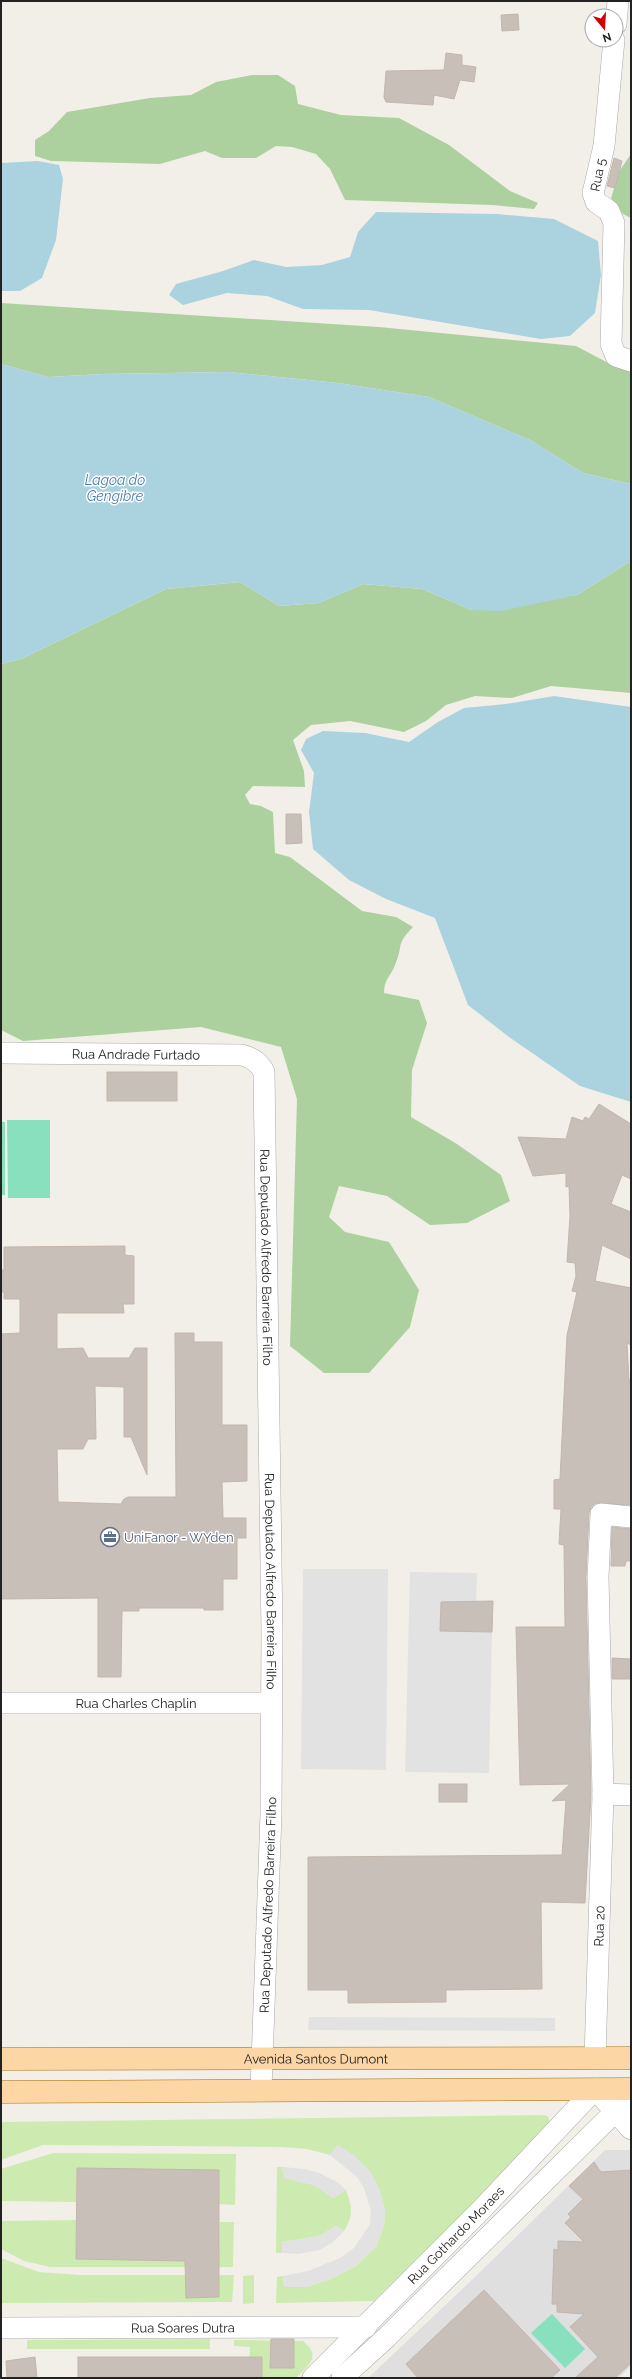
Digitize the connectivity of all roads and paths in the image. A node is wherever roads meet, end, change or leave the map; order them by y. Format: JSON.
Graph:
{"nodes":[{"id":1,"x":613,"y":48,"type":"edge"},
{"id":2,"x":631,"y":361,"type":"edge"},
{"id":3,"x":1,"y":1053,"type":"edge"},
{"id":4,"x":264,"y":1072,"type":"joint"},
{"id":5,"x":631,"y":1517,"type":"edge"},
{"id":6,"x":1,"y":1703,"type":"edge"},
{"id":7,"x":271,"y":1703,"type":"junction"},
{"id":8,"x":603,"y":1794,"type":"junction"},
{"id":9,"x":631,"y":1795,"type":"edge"},
{"id":10,"x":595,"y":2058,"type":"junction"},
{"id":11,"x":631,"y":2058,"type":"edge"},
{"id":12,"x":1,"y":2059,"type":"edge"},
{"id":13,"x":402,"y":2059,"type":"junction"},
{"id":14,"x":441,"y":2059,"type":"junction"},
{"id":15,"x":262,"y":2060,"type":"junction"},
{"id":16,"x":440,"y":2089,"type":"junction"},
{"id":17,"x":595,"y":2089,"type":"junction"},
{"id":18,"x":631,"y":2089,"type":"edge"},
{"id":19,"x":261,"y":2090,"type":"junction"},
{"id":20,"x":401,"y":2090,"type":"junction"},
{"id":21,"x":1,"y":2092,"type":"edge"},
{"id":22,"x":631,"y":2096,"type":"edge"},
{"id":23,"x":613,"y":2112,"type":"junction"},
{"id":24,"x":631,"y":2129,"type":"edge"},
{"id":25,"x":482,"y":2209,"type":"junction"},
{"id":26,"x":498,"y":2227,"type":"junction"},
{"id":27,"x":415,"y":2278,"type":"junction"},
{"id":28,"x":431,"y":2293,"type":"junction"},
{"id":29,"x":366,"y":2327,"type":"junction"},
{"id":30,"x":1,"y":2328,"type":"edge"},
{"id":31,"x":316,"y":2377,"type":"edge"},
{"id":32,"x":342,"y":2378,"type":"edge"}],
"edges":[{"from":1,"to":2,"type":"street","name":"Rua 5"},
{"from":3,"to":4,"type":"street","name":"Rua Andrade Furtado"},
{"from":4,"to":7,"type":"street","name":"Rua Deputado Alfredo Barreira Filho"},
{"from":5,"to":8,"type":"street","name":"Rua 20"},
{"from":6,"to":7,"type":"street","name":"Rua Charles Chaplin"},
{"from":7,"to":15,"type":"street","name":"Rua Deputado Alfredo Barreira Filho"},
{"from":8,"to":9,"type":"street"},
{"from":8,"to":10,"type":"street","name":"Rua 20"},
{"from":10,"to":11,"type":"main road","name":"Avenida Santos Dumont"},
{"from":10,"to":14,"type":"main road","name":"Avenida Santos Dumont"},
{"from":12,"to":15,"type":"main road","name":"Avenida Santos Dumont"},
{"from":13,"to":14,"type":"main road","name":"Avenida Santos Dumont"},
{"from":13,"to":15,"type":"main road","name":"Avenida Santos Dumont"},
{"from":13,"to":20,"type":"main road"},
{"from":14,"to":16,"type":"main road"},
{"from":15,"to":19,"type":"street","name":"Rua Deputado Alfredo Barreira Filho"},
{"from":16,"to":17,"type":"main road"},
{"from":16,"to":20,"type":"main road"},
{"from":17,"to":18,"type":"main road"},
{"from":17,"to":23,"type":"street"},
{"from":17,"to":25,"type":"street","name":"Rua Gothardo Moraes"},
{"from":19,"to":20,"type":"main road"},
{"from":19,"to":21,"type":"main road"},
{"from":22,"to":23,"type":"street","name":"Rua Gothardo Moraes"},
{"from":23,"to":24,"type":"street"},
{"from":23,"to":26,"type":"street","name":"Rua Gothardo Moraes"},
{"from":25,"to":26,"type":"street"},
{"from":25,"to":27,"type":"street","name":"Rua Gothardo Moraes"},
{"from":26,"to":28,"type":"street","name":"Rua Gothardo Moraes"},
{"from":27,"to":28,"type":"street"},
{"from":27,"to":29,"type":"street","name":"Rua Gothardo Moraes"},
{"from":28,"to":32,"type":"street","name":"Rua Gothardo Moraes"},
{"from":29,"to":30,"type":"street","name":"Rua Soares Dutra"},
{"from":29,"to":31,"type":"street","name":"Rua Gothardo Moraes"}]}
